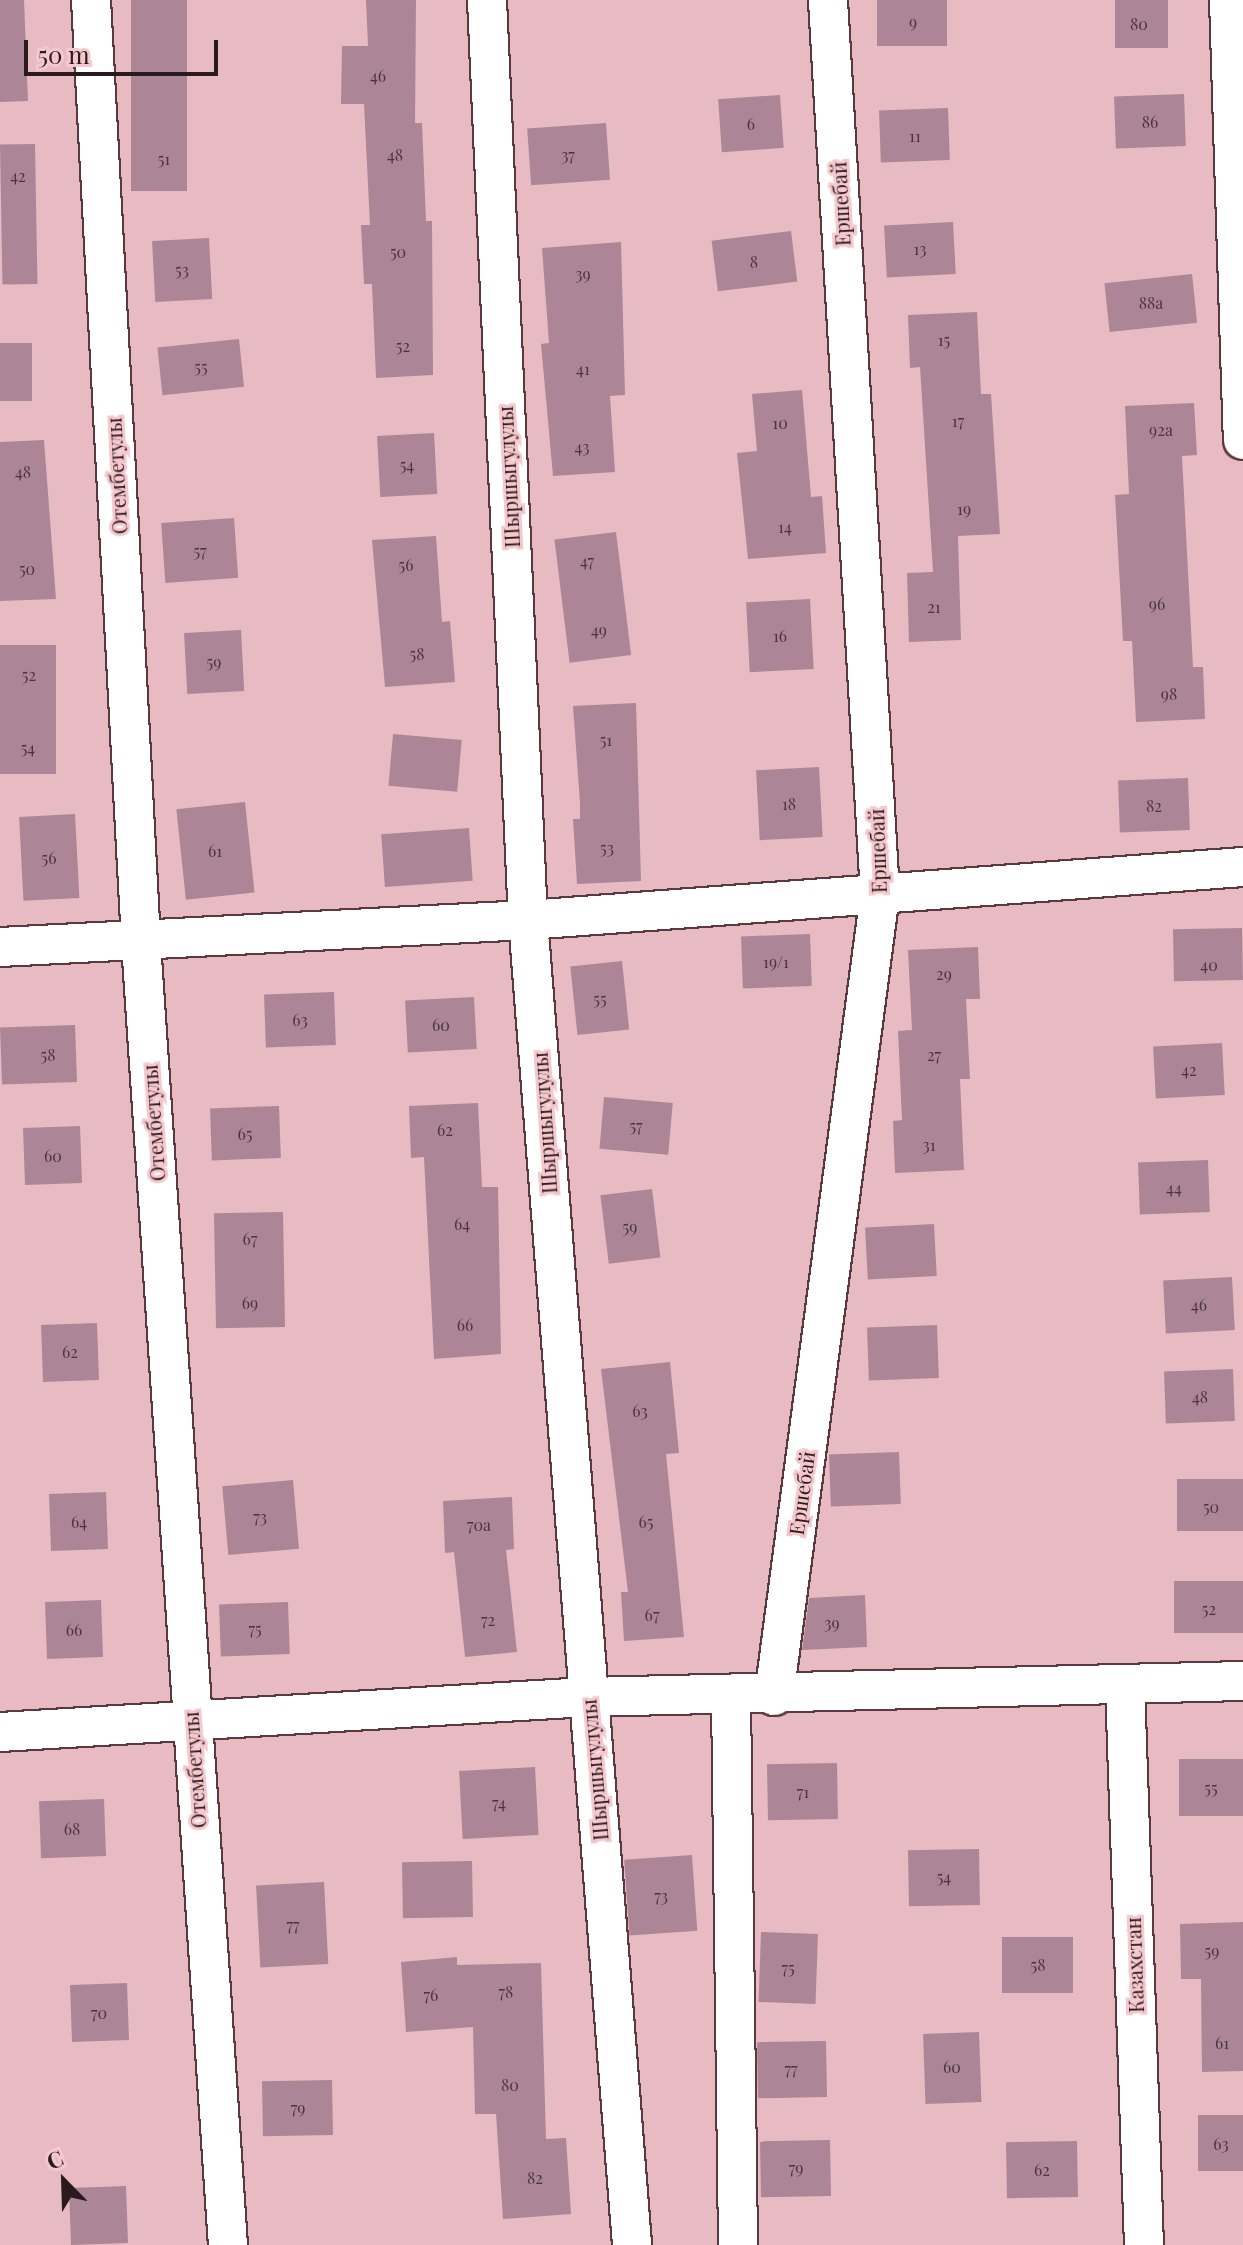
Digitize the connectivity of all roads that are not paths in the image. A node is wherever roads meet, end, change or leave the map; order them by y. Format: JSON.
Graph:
{"nodes":[{"id":1,"x":91,"y":0,"type":"edge"},
{"id":2,"x":487,"y":0,"type":"edge"},
{"id":3,"x":828,"y":0,"type":"edge"},
{"id":4,"x":1229,"y":0,"type":"edge"},
{"id":5,"x":1243,"y":440,"type":"edge"},
{"id":6,"x":1243,"y":867,"type":"edge"},
{"id":7,"x":880,"y":894,"type":"junction"},
{"id":8,"x":528,"y":920,"type":"junction"},
{"id":9,"x":141,"y":943,"type":"junction"},
{"id":10,"x":0,"y":947,"type":"edge"},
{"id":11,"x":1243,"y":1681,"type":"edge"},
{"id":12,"x":1125,"y":1685,"type":"junction"},
{"id":13,"x":731,"y":1696,"type":"junction"},
{"id":14,"x":774,"y":1696,"type":"junction"},
{"id":15,"x":588,"y":1697,"type":"junction"},
{"id":16,"x":190,"y":1719,"type":"junction"},
{"id":17,"x":0,"y":1732,"type":"edge"},
{"id":18,"x":228,"y":2245,"type":"edge"},
{"id":19,"x":632,"y":2245,"type":"edge"},
{"id":20,"x":738,"y":2245,"type":"edge"},
{"id":21,"x":1144,"y":2245,"type":"edge"}],
"edges":[{"from":1,"to":9,"type":"street","name":"Отембетулы"},
{"from":2,"to":8,"type":"street","name":"Шыршыгулулы"},
{"from":3,"to":7,"type":"street","name":"Ершебай"},
{"from":4,"to":5,"type":"street"},
{"from":6,"to":7,"type":"street"},
{"from":7,"to":8,"type":"street"},
{"from":7,"to":14,"type":"street","name":"Ершебай"},
{"from":8,"to":9,"type":"street"},
{"from":8,"to":15,"type":"street","name":"Шыршыгулулы"},
{"from":9,"to":10,"type":"street"},
{"from":9,"to":16,"type":"street","name":"Отембетулы"},
{"from":11,"to":12,"type":"street"},
{"from":12,"to":14,"type":"street"},
{"from":12,"to":21,"type":"street","name":"Казахстан"},
{"from":13,"to":14,"type":"street"},
{"from":13,"to":15,"type":"street"},
{"from":13,"to":20,"type":"street"},
{"from":15,"to":16,"type":"street"},
{"from":15,"to":19,"type":"street","name":"Шыршыгулулы"},
{"from":16,"to":17,"type":"street"},
{"from":16,"to":18,"type":"street","name":"Отембетулы"}]}
